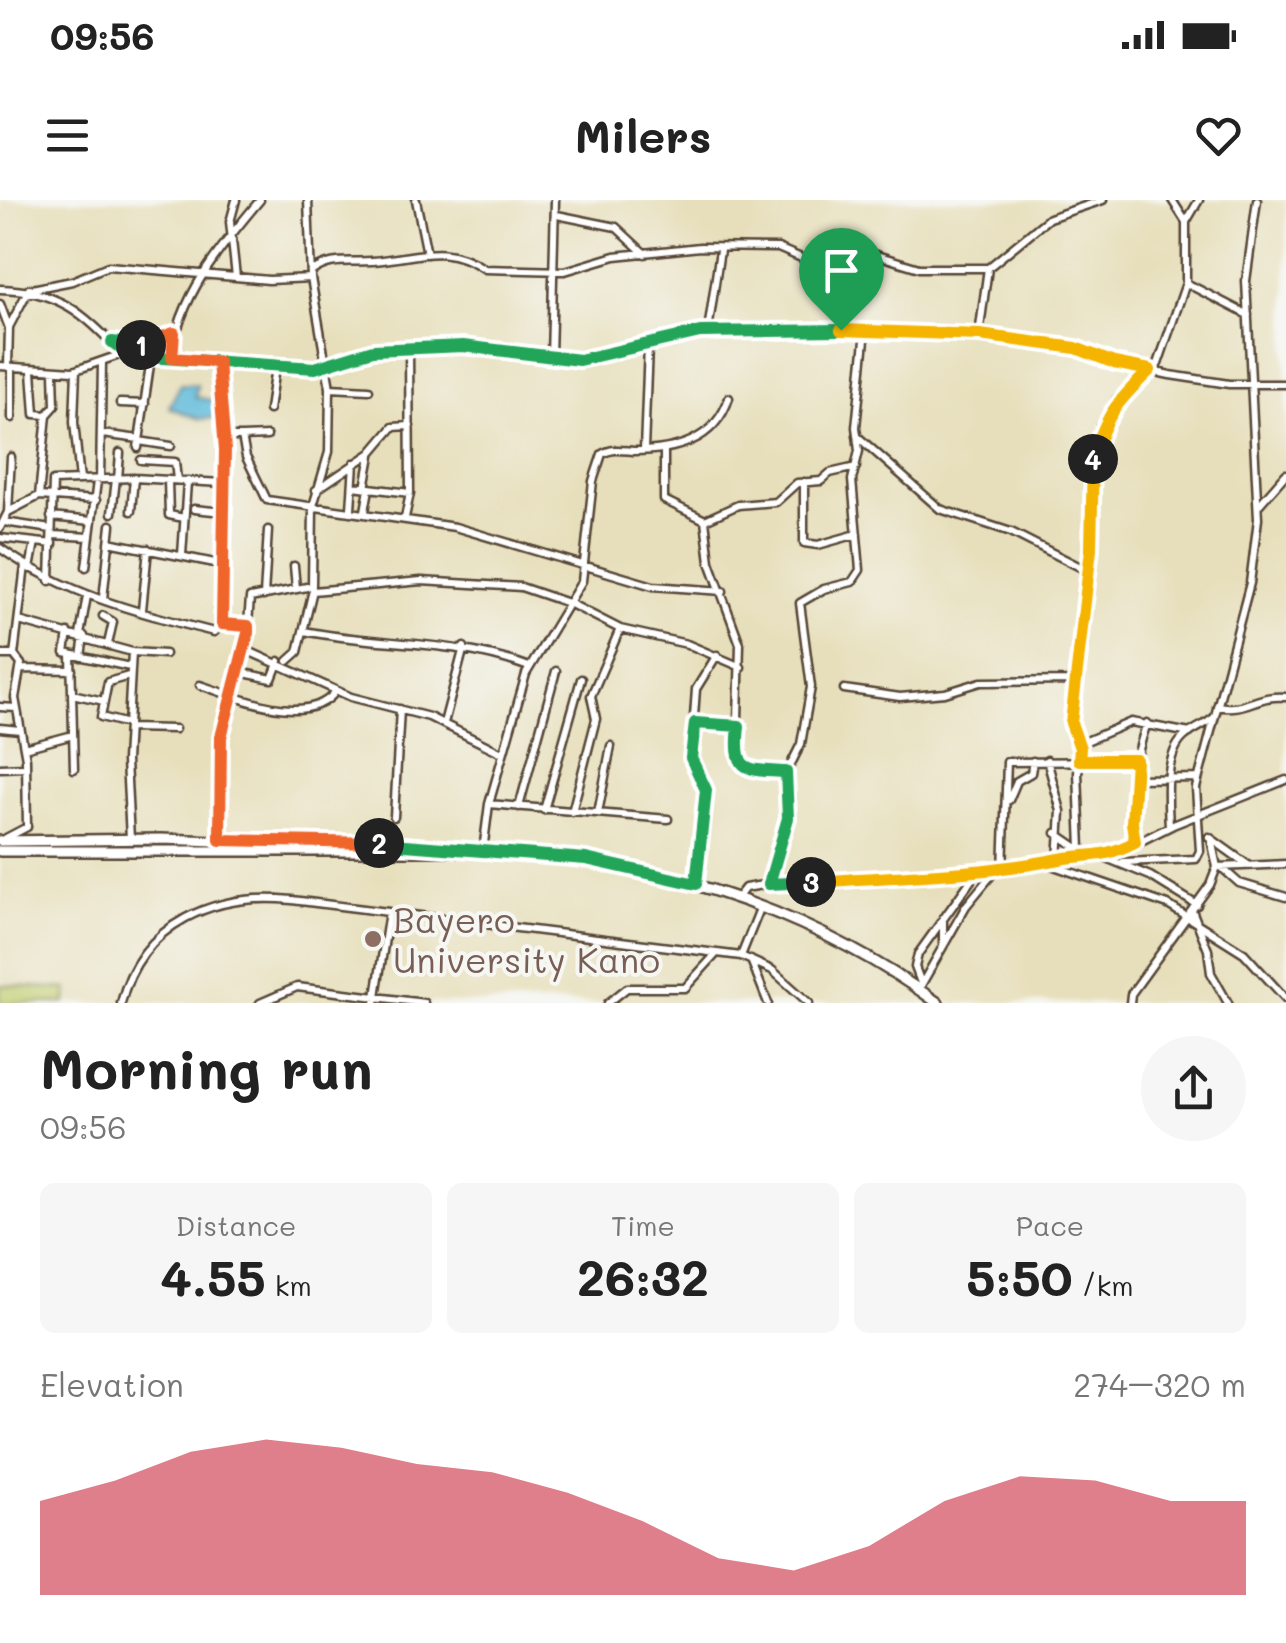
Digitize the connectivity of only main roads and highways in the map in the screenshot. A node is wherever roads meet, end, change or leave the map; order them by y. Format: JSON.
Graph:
{"nodes":[{"id":1,"x":0,"y":841,"type":"edge"},
{"id":2,"x":0,"y":851,"type":"edge"},
{"id":3,"x":480,"y":852,"type":"junction"},
{"id":4,"x":938,"y":1003,"type":"edge"}],
"edges":[{"from":1,"to":3,"type":"main road"},
{"from":2,"to":3,"type":"main road"},
{"from":3,"to":4,"type":"main road"}]}
